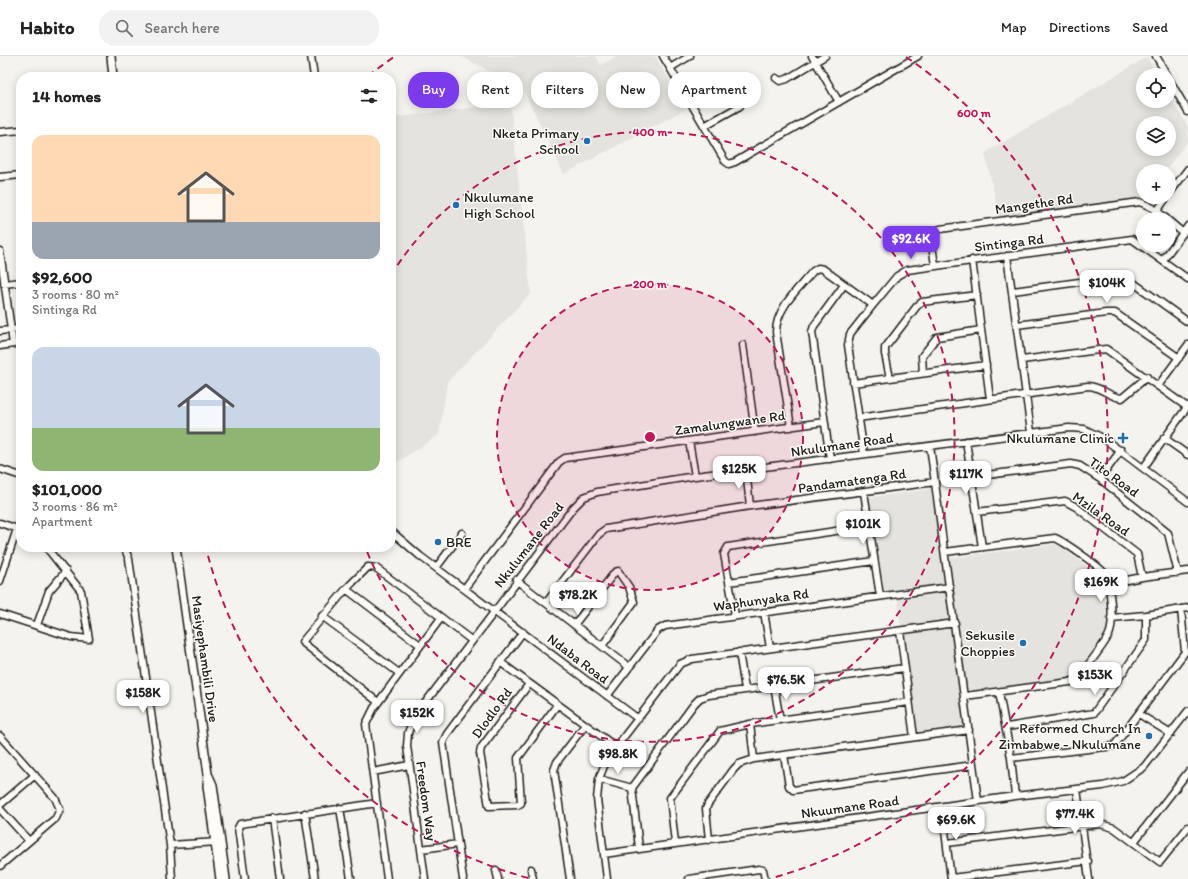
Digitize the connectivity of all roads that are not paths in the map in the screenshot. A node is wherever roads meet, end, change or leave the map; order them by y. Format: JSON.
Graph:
{"nodes":[{"id":1,"x":111,"y":56,"type":"edge"},
{"id":2,"x":311,"y":56,"type":"edge"},
{"id":3,"x":662,"y":56,"type":"edge"},
{"id":4,"x":690,"y":56,"type":"edge"},
{"id":5,"x":825,"y":56,"type":"edge"},
{"id":6,"x":918,"y":56,"type":"edge"},
{"id":7,"x":1156,"y":56,"type":"edge"},
{"id":8,"x":814,"y":59,"type":"edge"},
{"id":9,"x":670,"y":68,"type":"junction"},
{"id":10,"x":1163,"y":68,"type":"edge"},
{"id":11,"x":113,"y":72,"type":"edge"},
{"id":12,"x":313,"y":72,"type":"edge"},
{"id":13,"x":776,"y":78,"type":"dead end"},
{"id":14,"x":1176,"y":91,"type":"edge"},
{"id":15,"x":839,"y":102,"type":"junction"},
{"id":16,"x":736,"y":108,"type":"edge"},
{"id":17,"x":1188,"y":112,"type":"edge"},
{"id":18,"x":704,"y":126,"type":"junction"},
{"id":19,"x":16,"y":130,"type":"edge"},
{"id":20,"x":0,"y":132,"type":"edge"},
{"id":21,"x":1188,"y":169,"type":"edge"},
{"id":22,"x":16,"y":175,"type":"edge"},
{"id":23,"x":0,"y":177,"type":"edge"},
{"id":24,"x":1180,"y":179,"type":"junction"},
{"id":25,"x":1188,"y":180,"type":"edge"},
{"id":26,"x":1176,"y":184,"type":"edge"},
{"id":27,"x":1162,"y":204,"type":"edge"},
{"id":28,"x":1157,"y":211,"type":"joint"},
{"id":29,"x":1176,"y":226,"type":"edge"},
{"id":30,"x":1188,"y":226,"type":"edge"},
{"id":31,"x":1183,"y":232,"type":"junction"},
{"id":32,"x":0,"y":251,"type":"edge"},
{"id":33,"x":1007,"y":256,"type":"junction"},
{"id":34,"x":972,"y":260,"type":"junction"},
{"id":35,"x":1163,"y":260,"type":"junction"},
{"id":36,"x":935,"y":265,"type":"junction"},
{"id":37,"x":1188,"y":279,"type":"edge"},
{"id":38,"x":16,"y":283,"type":"edge"},
{"id":39,"x":4,"y":284,"type":"junction"},
{"id":40,"x":844,"y":285,"type":"junction"},
{"id":41,"x":1013,"y":291,"type":"junction"},
{"id":42,"x":977,"y":294,"type":"junction"},
{"id":43,"x":872,"y":305,"type":"junction"},
{"id":44,"x":1188,"y":322,"type":"edge"},
{"id":45,"x":1017,"y":325,"type":"junction"},
{"id":46,"x":16,"y":329,"type":"edge"},
{"id":47,"x":10,"y":330,"type":"junction"},
{"id":48,"x":981,"y":330,"type":"junction"},
{"id":49,"x":0,"y":331,"type":"edge"},
{"id":50,"x":13,"y":344,"type":"junction"},
{"id":51,"x":16,"y":344,"type":"edge"},
{"id":52,"x":1188,"y":345,"type":"edge"},
{"id":53,"x":0,"y":346,"type":"edge"},
{"id":54,"x":743,"y":346,"type":"dead end"},
{"id":55,"x":1178,"y":358,"type":"junction"},
{"id":56,"x":1022,"y":360,"type":"junction"},
{"id":57,"x":986,"y":365,"type":"junction"},
{"id":58,"x":923,"y":374,"type":"junction"},
{"id":59,"x":1147,"y":377,"type":"junction"},
{"id":60,"x":890,"y":378,"type":"junction"},
{"id":61,"x":853,"y":383,"type":"junction"},
{"id":62,"x":1158,"y":386,"type":"junction"},
{"id":63,"x":1026,"y":395,"type":"junction"},
{"id":64,"x":990,"y":399,"type":"junction"},
{"id":65,"x":1188,"y":407,"type":"edge"},
{"id":66,"x":858,"y":418,"type":"junction"},
{"id":67,"x":824,"y":422,"type":"junction"},
{"id":68,"x":791,"y":426,"type":"junction"},
{"id":69,"x":755,"y":432,"type":"junction"},
{"id":70,"x":1032,"y":432,"type":"junction"},
{"id":71,"x":1164,"y":438,"type":"junction"},
{"id":72,"x":689,"y":441,"type":"junction"},
{"id":73,"x":966,"y":441,"type":"junction"},
{"id":74,"x":930,"y":446,"type":"junction"},
{"id":75,"x":1121,"y":450,"type":"junction"},
{"id":76,"x":864,"y":454,"type":"junction"},
{"id":77,"x":1188,"y":455,"type":"edge"},
{"id":78,"x":830,"y":459,"type":"junction"},
{"id":79,"x":1144,"y":467,"type":"junction"},
{"id":80,"x":0,"y":470,"type":"edge"},
{"id":81,"x":746,"y":470,"type":"junction"},
{"id":82,"x":16,"y":475,"type":"edge"},
{"id":83,"x":695,"y":476,"type":"junction"},
{"id":84,"x":972,"y":477,"type":"junction"},
{"id":85,"x":1100,"y":479,"type":"junction"},
{"id":86,"x":935,"y":482,"type":"junction"},
{"id":87,"x":864,"y":492,"type":"junction"},
{"id":88,"x":1188,"y":502,"type":"edge"},
{"id":89,"x":750,"y":506,"type":"junction"},
{"id":90,"x":977,"y":512,"type":"junction"},
{"id":91,"x":0,"y":523,"type":"edge"},
{"id":92,"x":869,"y":526,"type":"junction"},
{"id":93,"x":16,"y":529,"type":"edge"},
{"id":94,"x":462,"y":533,"type":"dead end"},
{"id":95,"x":396,"y":535,"type":"edge"},
{"id":96,"x":16,"y":538,"type":"edge"},
{"id":97,"x":982,"y":547,"type":"junction"},
{"id":98,"x":50,"y":552,"type":"edge"},
{"id":99,"x":126,"y":552,"type":"edge"},
{"id":100,"x":177,"y":552,"type":"edge"},
{"id":101,"x":945,"y":552,"type":"junction"},
{"id":102,"x":874,"y":561,"type":"junction"},
{"id":103,"x":436,"y":568,"type":"junction"},
{"id":104,"x":66,"y":571,"type":"junction"},
{"id":105,"x":1188,"y":572,"type":"edge"},
{"id":106,"x":1178,"y":573,"type":"junction"},
{"id":107,"x":1142,"y":578,"type":"junction"},
{"id":108,"x":516,"y":580,"type":"junction"},
{"id":109,"x":0,"y":581,"type":"edge"},
{"id":110,"x":729,"y":582,"type":"junction"},
{"id":111,"x":1108,"y":584,"type":"junction"},
{"id":112,"x":950,"y":587,"type":"junction"},
{"id":113,"x":346,"y":589,"type":"junction"},
{"id":114,"x":464,"y":589,"type":"junction"},
{"id":115,"x":880,"y":596,"type":"junction"},
{"id":116,"x":546,"y":603,"type":"junction"},
{"id":117,"x":1185,"y":608,"type":"edge"},
{"id":118,"x":494,"y":610,"type":"junction"},
{"id":119,"x":764,"y":612,"type":"junction"},
{"id":120,"x":0,"y":614,"type":"edge"},
{"id":121,"x":1146,"y":614,"type":"junction"},
{"id":122,"x":734,"y":615,"type":"junction"},
{"id":123,"x":322,"y":616,"type":"junction"},
{"id":124,"x":441,"y":618,"type":"junction"},
{"id":125,"x":1111,"y":618,"type":"junction"},
{"id":126,"x":955,"y":623,"type":"junction"},
{"id":127,"x":37,"y":625,"type":"junction"},
{"id":128,"x":574,"y":625,"type":"junction"},
{"id":129,"x":900,"y":631,"type":"junction"},
{"id":130,"x":523,"y":632,"type":"junction"},
{"id":131,"x":471,"y":640,"type":"junction"},
{"id":132,"x":420,"y":645,"type":"junction"},
{"id":133,"x":602,"y":646,"type":"junction"},
{"id":134,"x":770,"y":648,"type":"junction"},
{"id":135,"x":739,"y":652,"type":"junction"},
{"id":136,"x":500,"y":662,"type":"junction"},
{"id":137,"x":629,"y":667,"type":"junction"},
{"id":138,"x":904,"y":668,"type":"junction"},
{"id":139,"x":399,"y":673,"type":"junction"},
{"id":140,"x":529,"y":684,"type":"junction"},
{"id":141,"x":774,"y":686,"type":"junction"},
{"id":142,"x":745,"y":689,"type":"junction"},
{"id":143,"x":999,"y":692,"type":"junction"},
{"id":144,"x":607,"y":696,"type":"junction"},
{"id":145,"x":965,"y":696,"type":"junction"},
{"id":146,"x":378,"y":702,"type":"junction"},
{"id":147,"x":909,"y":702,"type":"junction"},
{"id":148,"x":557,"y":705,"type":"junction"},
{"id":149,"x":1188,"y":712,"type":"edge"},
{"id":150,"x":1139,"y":714,"type":"junction"},
{"id":151,"x":637,"y":718,"type":"junction"},
{"id":152,"x":780,"y":720,"type":"junction"},
{"id":153,"x":750,"y":724,"type":"junction"},
{"id":154,"x":585,"y":725,"type":"junction"},
{"id":155,"x":1007,"y":727,"type":"junction"},
{"id":156,"x":969,"y":730,"type":"junction"},
{"id":157,"x":1171,"y":734,"type":"junction"},
{"id":158,"x":0,"y":736,"type":"edge"},
{"id":159,"x":914,"y":737,"type":"junction"},
{"id":160,"x":616,"y":747,"type":"junction"},
{"id":161,"x":784,"y":755,"type":"junction"},
{"id":162,"x":754,"y":758,"type":"junction"},
{"id":163,"x":1011,"y":758,"type":"junction"},
{"id":164,"x":409,"y":765,"type":"junction"},
{"id":165,"x":973,"y":765,"type":"junction"},
{"id":166,"x":372,"y":772,"type":"junction"},
{"id":167,"x":1188,"y":772,"type":"edge"},
{"id":168,"x":35,"y":775,"type":"junction"},
{"id":169,"x":599,"y":779,"type":"junction"},
{"id":170,"x":632,"y":788,"type":"junction"},
{"id":171,"x":1077,"y":788,"type":"junction"},
{"id":172,"x":1015,"y":796,"type":"junction"},
{"id":173,"x":978,"y":802,"type":"junction"},
{"id":174,"x":377,"y":803,"type":"junction"},
{"id":175,"x":0,"y":805,"type":"edge"},
{"id":176,"x":942,"y":807,"type":"junction"},
{"id":177,"x":340,"y":808,"type":"junction"},
{"id":178,"x":0,"y":809,"type":"edge"},
{"id":179,"x":306,"y":813,"type":"junction"},
{"id":180,"x":272,"y":818,"type":"junction"},
{"id":181,"x":1083,"y":825,"type":"junction"},
{"id":182,"x":1188,"y":827,"type":"edge"},
{"id":183,"x":709,"y":840,"type":"junction"},
{"id":184,"x":29,"y":841,"type":"junction"},
{"id":185,"x":218,"y":842,"type":"junction"},
{"id":186,"x":1134,"y":842,"type":"junction"},
{"id":187,"x":947,"y":843,"type":"junction"},
{"id":188,"x":458,"y":844,"type":"junction"},
{"id":189,"x":675,"y":844,"type":"junction"},
{"id":190,"x":170,"y":845,"type":"junction"},
{"id":191,"x":639,"y":848,"type":"junction"},
{"id":192,"x":421,"y":849,"type":"junction"},
{"id":193,"x":604,"y":854,"type":"junction"},
{"id":194,"x":1088,"y":861,"type":"junction"},
{"id":195,"x":0,"y":866,"type":"edge"},
{"id":196,"x":531,"y":868,"type":"dead end"},
{"id":197,"x":496,"y":870,"type":"dead end"},
{"id":198,"x":172,"y":879,"type":"edge"},
{"id":199,"x":220,"y":879,"type":"edge"},
{"id":200,"x":226,"y":879,"type":"edge"},
{"id":201,"x":245,"y":879,"type":"edge"},
{"id":202,"x":280,"y":879,"type":"edge"},
{"id":203,"x":315,"y":879,"type":"edge"},
{"id":204,"x":351,"y":879,"type":"edge"},
{"id":205,"x":387,"y":879,"type":"edge"},
{"id":206,"x":425,"y":879,"type":"edge"},
{"id":207,"x":463,"y":879,"type":"edge"},
{"id":208,"x":498,"y":879,"type":"edge"},
{"id":209,"x":533,"y":879,"type":"edge"},
{"id":210,"x":570,"y":879,"type":"edge"},
{"id":211,"x":607,"y":879,"type":"edge"},
{"id":212,"x":688,"y":879,"type":"edge"},
{"id":213,"x":765,"y":879,"type":"edge"},
{"id":214,"x":951,"y":879,"type":"edge"},
{"id":215,"x":1089,"y":879,"type":"edge"}],
"edges":[{"from":1,"to":11,"type":"main road"},
{"from":2,"to":12,"type":"street"},
{"from":3,"to":9,"type":"street"},
{"from":4,"to":9,"type":"street"},
{"from":5,"to":8,"type":"street"},
{"from":6,"to":15,"type":"street"},
{"from":7,"to":10,"type":"street"},
{"from":8,"to":13,"type":"street"},
{"from":8,"to":15,"type":"street"},
{"from":9,"to":18,"type":"street"},
{"from":14,"to":17,"type":"street"},
{"from":15,"to":18,"type":"street"},
{"from":16,"to":18,"type":"street"},
{"from":19,"to":20,"type":"street"},
{"from":21,"to":24,"type":"street"},
{"from":22,"to":23,"type":"street"},
{"from":24,"to":25,"type":"street"},
{"from":24,"to":26,"type":"street"},
{"from":27,"to":28,"type":"street"},
{"from":28,"to":36,"type":"street","name":"Mangethe Rd"},
{"from":29,"to":31,"type":"street"},
{"from":30,"to":31,"type":"street"},
{"from":31,"to":35,"type":"street"},
{"from":32,"to":39,"type":"street"},
{"from":33,"to":34,"type":"street","name":"Sintinga Rd"},
{"from":33,"to":35,"type":"street","name":"Sintinga Rd"},
{"from":33,"to":41,"type":"street"},
{"from":34,"to":36,"type":"street","name":"Sintinga Rd"},
{"from":34,"to":42,"type":"street"},
{"from":35,"to":37,"type":"street","name":"Sintinga Rd"},
{"from":36,"to":43,"type":"street","name":"Sintinga Rd"},
{"from":38,"to":39,"type":"street"},
{"from":39,"to":47,"type":"street"},
{"from":40,"to":43,"type":"street"},
{"from":40,"to":67,"type":"street"},
{"from":40,"to":68,"type":"street"},
{"from":41,"to":44,"type":"street"},
{"from":41,"to":45,"type":"street"},
{"from":42,"to":48,"type":"street"},
{"from":42,"to":60,"type":"street"},
{"from":43,"to":61,"type":"street","name":"Sintinga Rd"},
{"from":45,"to":55,"type":"street"},
{"from":45,"to":56,"type":"street"},
{"from":46,"to":47,"type":"street"},
{"from":47,"to":49,"type":"street"},
{"from":47,"to":50,"type":"street"},
{"from":48,"to":57,"type":"street"},
{"from":48,"to":58,"type":"street"},
{"from":50,"to":51,"type":"street"},
{"from":50,"to":53,"type":"street"},
{"from":52,"to":55,"type":"street"},
{"from":54,"to":69,"type":"street"},
{"from":55,"to":62,"type":"street"},
{"from":56,"to":59,"type":"street"},
{"from":56,"to":63,"type":"street"},
{"from":57,"to":58,"type":"street"},
{"from":57,"to":64,"type":"street"},
{"from":58,"to":60,"type":"street"},
{"from":59,"to":62,"type":"street"},
{"from":59,"to":63,"type":"street"},
{"from":60,"to":61,"type":"street"},
{"from":61,"to":66,"type":"street","name":"Sintinga Rd"},
{"from":62,"to":65,"type":"street"},
{"from":63,"to":64,"type":"street"},
{"from":63,"to":70,"type":"street"},
{"from":64,"to":66,"type":"street"},
{"from":65,"to":71,"type":"street"},
{"from":66,"to":76,"type":"street","name":"Sintinga Rd"},
{"from":67,"to":68,"type":"street","name":"Zamalungwane Rd"},
{"from":67,"to":78,"type":"street"},
{"from":68,"to":69,"type":"street","name":"Zamalungwane Rd"},
{"from":69,"to":72,"type":"street","name":"Zamalungwane Rd"},
{"from":70,"to":73,"type":"street","name":"Nkulumane Road"},
{"from":70,"to":75,"type":"street","name":"Nkulumane Road"},
{"from":71,"to":77,"type":"street"},
{"from":71,"to":79,"type":"street"},
{"from":72,"to":83,"type":"street"},
{"from":72,"to":114,"type":"street","name":"Zamalungwane Rd"},
{"from":73,"to":74,"type":"street","name":"Nkulumane Road"},
{"from":73,"to":84,"type":"street"},
{"from":74,"to":76,"type":"street","name":"Nkulumane Road"},
{"from":74,"to":86,"type":"street"},
{"from":75,"to":79,"type":"street","name":"Nkulumane Road"},
{"from":75,"to":85,"type":"street"},
{"from":76,"to":78,"type":"street","name":"Nkulumane Road"},
{"from":78,"to":81,"type":"street","name":"Nkulumane Road"},
{"from":79,"to":88,"type":"street"},
{"from":80,"to":82,"type":"street"},
{"from":81,"to":83,"type":"street","name":"Nkulumane Road"},
{"from":81,"to":89,"type":"street"},
{"from":83,"to":108,"type":"street","name":"Nkulumane Road"},
{"from":84,"to":85,"type":"street","name":"Tito Road"},
{"from":84,"to":90,"type":"street"},
{"from":85,"to":106,"type":"street","name":"Tito Road"},
{"from":86,"to":87,"type":"street","name":"Pandamatenga Rd"},
{"from":86,"to":101,"type":"street"},
{"from":87,"to":89,"type":"street","name":"Pandamatenga Rd"},
{"from":87,"to":92,"type":"street"},
{"from":89,"to":116,"type":"street","name":"Pandamatenga Rd"},
{"from":90,"to":97,"type":"street"},
{"from":90,"to":107,"type":"street","name":"Mzila Road"},
{"from":91,"to":93,"type":"street"},
{"from":92,"to":102,"type":"street"},
{"from":92,"to":110,"type":"street"},
{"from":94,"to":103,"type":"street"},
{"from":95,"to":103,"type":"street","name":"Ndaba Road"},
{"from":96,"to":109,"type":"street"},
{"from":97,"to":101,"type":"street"},
{"from":97,"to":111,"type":"street"},
{"from":98,"to":104,"type":"street"},
{"from":99,"to":190,"type":"street"},
{"from":100,"to":185,"type":"main road","name":"Masiyephambili Drive"},
{"from":101,"to":112,"type":"street"},
{"from":102,"to":110,"type":"street"},
{"from":102,"to":115,"type":"street"},
{"from":103,"to":114,"type":"street","name":"Ndaba Road"},
{"from":104,"to":127,"type":"street"},
{"from":104,"to":127,"type":"street"},
{"from":105,"to":106,"type":"street"},
{"from":106,"to":107,"type":"street"},
{"from":107,"to":111,"type":"street"},
{"from":108,"to":116,"type":"street"},
{"from":108,"to":118,"type":"street","name":"Nkulumane Road"},
{"from":110,"to":122,"type":"street"},
{"from":111,"to":125,"type":"street"},
{"from":112,"to":115,"type":"street","name":"Waphunyaka Rd"},
{"from":112,"to":126,"type":"street"},
{"from":113,"to":123,"type":"street"},
{"from":113,"to":124,"type":"street"},
{"from":113,"to":132,"type":"street"},
{"from":114,"to":118,"type":"street","name":"Ndaba Road"},
{"from":115,"to":119,"type":"street","name":"Waphunyaka Rd"},
{"from":116,"to":128,"type":"street"},
{"from":117,"to":121,"type":"street"},
{"from":117,"to":150,"type":"street"},
{"from":118,"to":130,"type":"street","name":"Ndaba Road"},
{"from":118,"to":131,"type":"street","name":"Freedom Way"},
{"from":119,"to":122,"type":"street","name":"Waphunyaka Rd"},
{"from":119,"to":134,"type":"street"},
{"from":120,"to":127,"type":"street"},
{"from":121,"to":125,"type":"street"},
{"from":121,"to":155,"type":"street"},
{"from":122,"to":137,"type":"street","name":"Waphunyaka Rd"},
{"from":123,"to":139,"type":"street"},
{"from":123,"to":146,"type":"street"},
{"from":124,"to":131,"type":"street"},
{"from":124,"to":132,"type":"street"},
{"from":125,"to":143,"type":"street"},
{"from":126,"to":129,"type":"street"},
{"from":126,"to":145,"type":"street"},
{"from":128,"to":133,"type":"street"},
{"from":128,"to":133,"type":"street"},
{"from":129,"to":134,"type":"street"},
{"from":129,"to":138,"type":"street"},
{"from":130,"to":136,"type":"street"},
{"from":130,"to":144,"type":"street","name":"Ndaba Road"},
{"from":131,"to":164,"type":"street","name":"Freedom Way"},
{"from":132,"to":139,"type":"street"},
{"from":133,"to":137,"type":"street"},
{"from":134,"to":135,"type":"street"},
{"from":135,"to":142,"type":"street"},
{"from":135,"to":151,"type":"street"},
{"from":136,"to":140,"type":"street"},
{"from":136,"to":188,"type":"street"},
{"from":137,"to":144,"type":"street","name":"Waphunyaka Rd"},
{"from":138,"to":141,"type":"street"},
{"from":138,"to":147,"type":"street"},
{"from":139,"to":146,"type":"street"},
{"from":140,"to":148,"type":"street"},
{"from":140,"to":148,"type":"street","name":"Dlodlo Rd"},
{"from":141,"to":142,"type":"street"},
{"from":141,"to":152,"type":"street"},
{"from":142,"to":170,"type":"street"},
{"from":143,"to":145,"type":"street"},
{"from":143,"to":155,"type":"street"},
{"from":144,"to":151,"type":"street","name":"Ndaba Road"},
{"from":145,"to":156,"type":"street"},
{"from":146,"to":166,"type":"street"},
{"from":147,"to":152,"type":"street"},
{"from":147,"to":159,"type":"street"},
{"from":148,"to":154,"type":"street"},
{"from":149,"to":157,"type":"street","name":"Nkuumane Road"},
{"from":150,"to":157,"type":"street"},
{"from":150,"to":163,"type":"street"},
{"from":151,"to":160,"type":"street"},
{"from":152,"to":153,"type":"street"},
{"from":153,"to":162,"type":"street"},
{"from":153,"to":189,"type":"street"},
{"from":154,"to":160,"type":"street"},
{"from":154,"to":210,"type":"street"},
{"from":155,"to":163,"type":"street"},
{"from":156,"to":159,"type":"street"},
{"from":156,"to":165,"type":"street"},
{"from":157,"to":171,"type":"street","name":"Nkuumane Road"},
{"from":158,"to":168,"type":"street"},
{"from":159,"to":161,"type":"street"},
{"from":160,"to":169,"type":"street"},
{"from":161,"to":162,"type":"street"},
{"from":161,"to":165,"type":"street"},
{"from":162,"to":183,"type":"street"},
{"from":163,"to":172,"type":"street"},
{"from":164,"to":166,"type":"street"},
{"from":164,"to":192,"type":"street","name":"Freedom Way"},
{"from":165,"to":173,"type":"street"},
{"from":166,"to":174,"type":"street"},
{"from":167,"to":186,"type":"street"},
{"from":168,"to":175,"type":"street"},
{"from":168,"to":184,"type":"street"},
{"from":169,"to":170,"type":"street"},
{"from":169,"to":193,"type":"street"},
{"from":170,"to":191,"type":"street"},
{"from":171,"to":172,"type":"street","name":"Nkuumane Road"},
{"from":171,"to":181,"type":"street"},
{"from":172,"to":173,"type":"street","name":"Nkuumane Road"},
{"from":173,"to":176,"type":"street","name":"Nkuumane Road"},
{"from":174,"to":177,"type":"street"},
{"from":174,"to":205,"type":"street"},
{"from":176,"to":183,"type":"street","name":"Nkuumane Road"},
{"from":176,"to":187,"type":"street"},
{"from":177,"to":179,"type":"street"},
{"from":177,"to":204,"type":"street"},
{"from":178,"to":184,"type":"street"},
{"from":179,"to":180,"type":"street"},
{"from":179,"to":203,"type":"street"},
{"from":180,"to":201,"type":"street"},
{"from":180,"to":202,"type":"street"},
{"from":181,"to":186,"type":"street"},
{"from":181,"to":187,"type":"street"},
{"from":181,"to":194,"type":"street"},
{"from":182,"to":186,"type":"street"},
{"from":183,"to":189,"type":"street","name":"Nkuumane Road"},
{"from":184,"to":195,"type":"street"},
{"from":185,"to":190,"type":"street"},
{"from":185,"to":199,"type":"main road","name":"Masiyephambili Drive"},
{"from":185,"to":200,"type":"main road","name":"Masiyephambili Drive"},
{"from":187,"to":214,"type":"street"},
{"from":188,"to":192,"type":"street"},
{"from":188,"to":207,"type":"street"},
{"from":189,"to":191,"type":"street","name":"Nkuumane Road"},
{"from":190,"to":198,"type":"street"},
{"from":191,"to":193,"type":"street","name":"Nkuumane Road"},
{"from":192,"to":206,"type":"street","name":"Freedom Way"},
{"from":193,"to":211,"type":"street"},
{"from":194,"to":214,"type":"street"},
{"from":194,"to":215,"type":"street"},
{"from":196,"to":209,"type":"street"},
{"from":197,"to":208,"type":"street"},
{"from":212,"to":213,"type":"street"}]}
